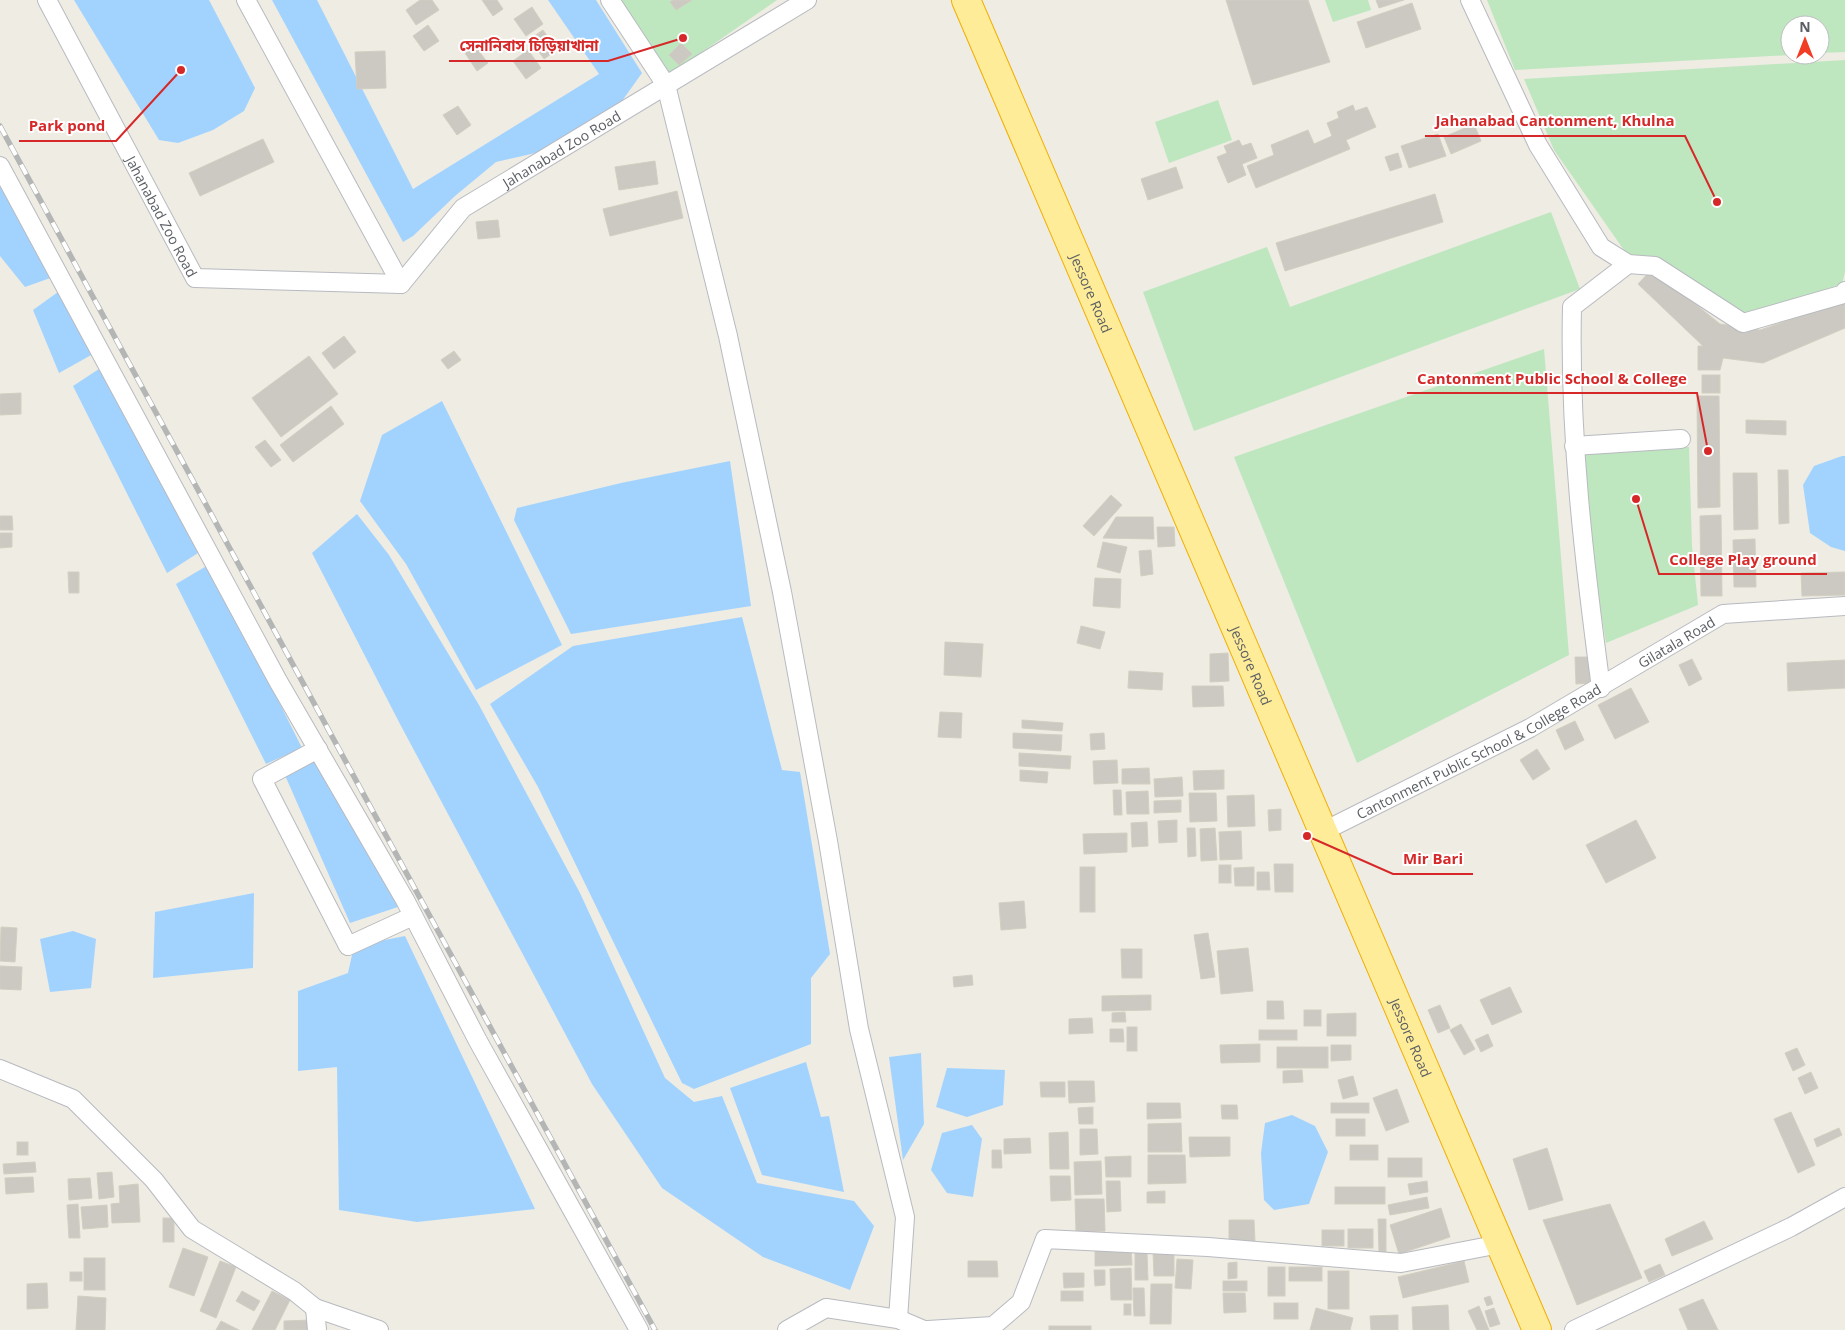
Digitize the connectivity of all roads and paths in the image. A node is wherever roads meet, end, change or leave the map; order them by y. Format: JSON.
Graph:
{"nodes":[{"id":1,"x":47,"y":0,"type":"edge"},
{"id":2,"x":246,"y":0,"type":"edge"},
{"id":3,"x":610,"y":0,"type":"edge"},
{"id":4,"x":808,"y":0,"type":"edge"},
{"id":5,"x":966,"y":0,"type":"edge"},
{"id":6,"x":1470,"y":0,"type":"edge"},
{"id":7,"x":666,"y":85,"type":"junction"},
{"id":8,"x":0,"y":166,"type":"edge"},
{"id":9,"x":1628,"y":264,"type":"junction"},
{"id":10,"x":402,"y":284,"type":"junction"},
{"id":11,"x":1845,"y":292,"type":"edge"},
{"id":12,"x":1681,"y":439,"type":"dead end"},
{"id":13,"x":1574,"y":446,"type":"junction"},
{"id":14,"x":1845,"y":606,"type":"edge"},
{"id":15,"x":1602,"y":688,"type":"junction"},
{"id":16,"x":318,"y":749,"type":"junction"},
{"id":17,"x":1324,"y":831,"type":"junction"},
{"id":18,"x":413,"y":916,"type":"junction"},
{"id":19,"x":0,"y":1068,"type":"edge"},
{"id":20,"x":1845,"y":1197,"type":"edge"},
{"id":21,"x":1500,"y":1244,"type":"junction"},
{"id":22,"x":315,"y":1308,"type":"junction"},
{"id":23,"x":898,"y":1319,"type":"junction"},
{"id":24,"x":317,"y":1330,"type":"edge"},
{"id":25,"x":379,"y":1330,"type":"edge"},
{"id":26,"x":640,"y":1330,"type":"edge"},
{"id":27,"x":787,"y":1330,"type":"edge"},
{"id":28,"x":924,"y":1330,"type":"edge"},
{"id":29,"x":928,"y":1330,"type":"edge"},
{"id":30,"x":1537,"y":1330,"type":"edge"},
{"id":31,"x":1574,"y":1330,"type":"edge"}],
"edges":[{"from":1,"to":10,"type":"street","name":"Jahanabad Zoo Road"},
{"from":2,"to":10,"type":"street"},
{"from":3,"to":7,"type":"street"},
{"from":4,"to":7,"type":"street","name":"Jahanabad Zoo Road"},
{"from":5,"to":17,"type":"highway","name":"Jessore Road"},
{"from":6,"to":9,"type":"street"},
{"from":7,"to":10,"type":"street","name":"Jahanabad Zoo Road"},
{"from":7,"to":23,"type":"street"},
{"from":8,"to":16,"type":"street"},
{"from":9,"to":11,"type":"street"},
{"from":9,"to":13,"type":"street","name":"Cantonment Public School & College Road"},
{"from":12,"to":13,"type":"street"},
{"from":13,"to":15,"type":"street","name":"Cantonment Public School & College Road"},
{"from":14,"to":15,"type":"street","name":"Gilatala Road"},
{"from":15,"to":17,"type":"street","name":"Cantonment Public School & College Road"},
{"from":16,"to":18,"type":"street"},
{"from":16,"to":18,"type":"street"},
{"from":17,"to":21,"type":"highway","name":"Jessore Road"},
{"from":18,"to":26,"type":"street"},
{"from":19,"to":22,"type":"street"},
{"from":20,"to":31,"type":"street"},
{"from":21,"to":29,"type":"street"},
{"from":21,"to":30,"type":"highway","name":"Jessore Road"},
{"from":22,"to":24,"type":"street"},
{"from":22,"to":25,"type":"street"},
{"from":23,"to":27,"type":"street"},
{"from":23,"to":28,"type":"street"}]}
